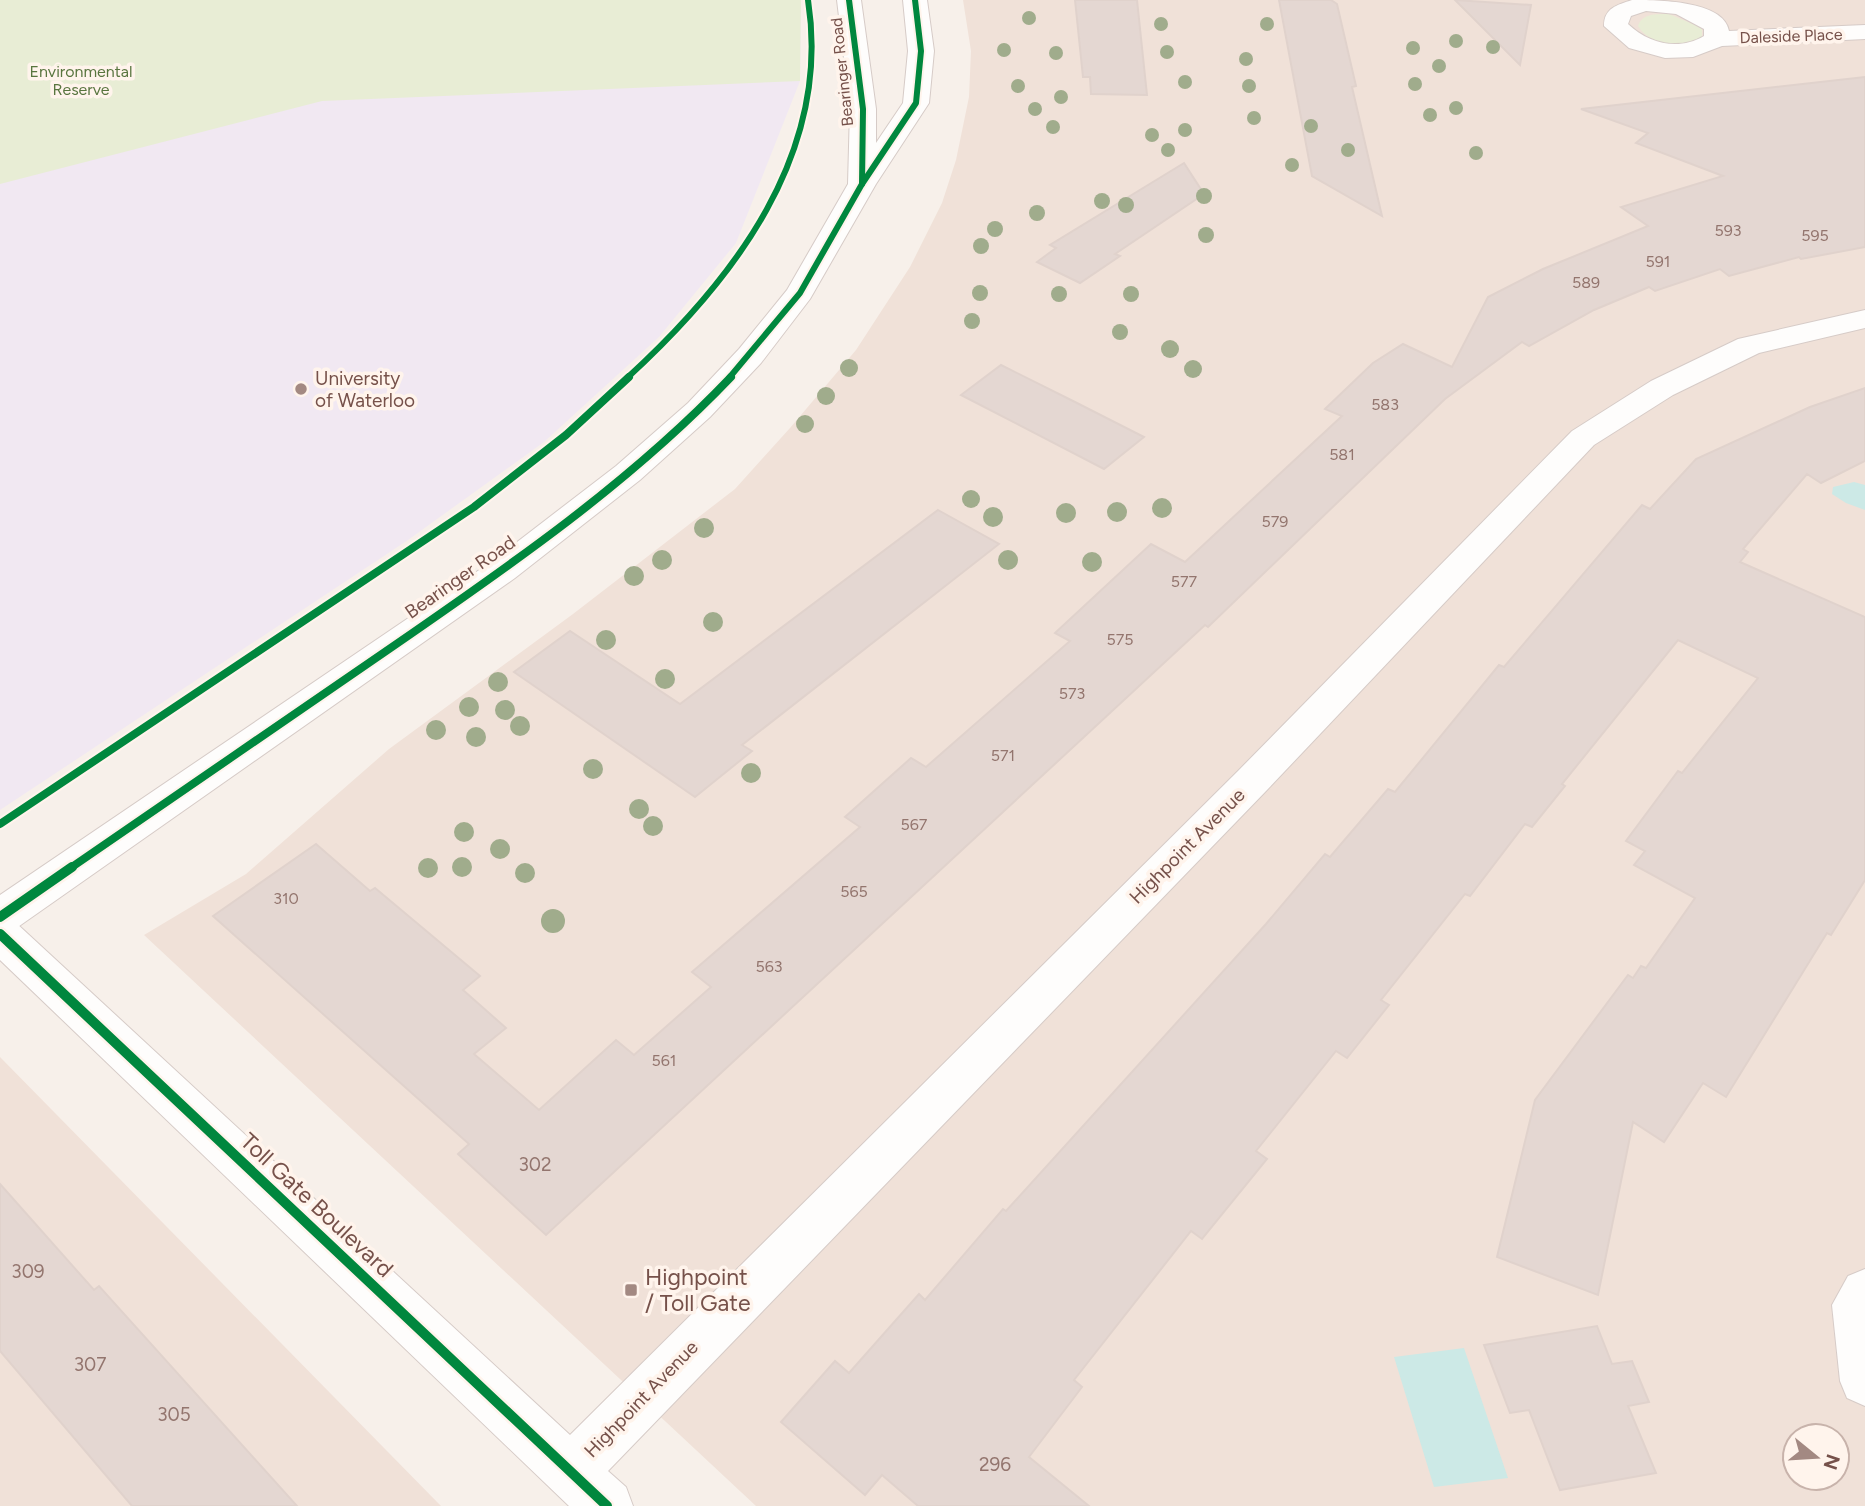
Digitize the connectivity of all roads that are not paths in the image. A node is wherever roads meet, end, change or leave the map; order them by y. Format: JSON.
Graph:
{"nodes":[{"id":1,"x":849,"y":0,"type":"edge"},
{"id":2,"x":915,"y":0,"type":"edge"},
{"id":3,"x":1865,"y":32,"type":"edge"},
{"id":4,"x":1717,"y":39,"type":"dead end"},
{"id":5,"x":862,"y":184,"type":"junction"},
{"id":6,"x":1865,"y":319,"type":"edge"},
{"id":7,"x":0,"y":917,"type":"edge"},
{"id":8,"x":0,"y":934,"type":"edge"},
{"id":9,"x":1865,"y":1292,"type":"edge"},
{"id":10,"x":1865,"y":1381,"type":"edge"},
{"id":11,"x":571,"y":1471,"type":"junction"},
{"id":12,"x":607,"y":1506,"type":"edge"}],
"edges":[{"from":1,"to":5,"type":"street","name":"Bearinger Road"},
{"from":2,"to":5,"type":"street","name":"Bearinger Road"},
{"from":3,"to":4,"type":"street","name":"Daleside Place"},
{"from":5,"to":7,"type":"street","name":"Bearinger Road"},
{"from":6,"to":11,"type":"street","name":"Highpoint Avenue"},
{"from":8,"to":11,"type":"street","name":"Toll Gate Boulevard"},
{"from":9,"to":10,"type":"street"},
{"from":11,"to":12,"type":"street","name":"Toll Gate Boulevard"}]}
